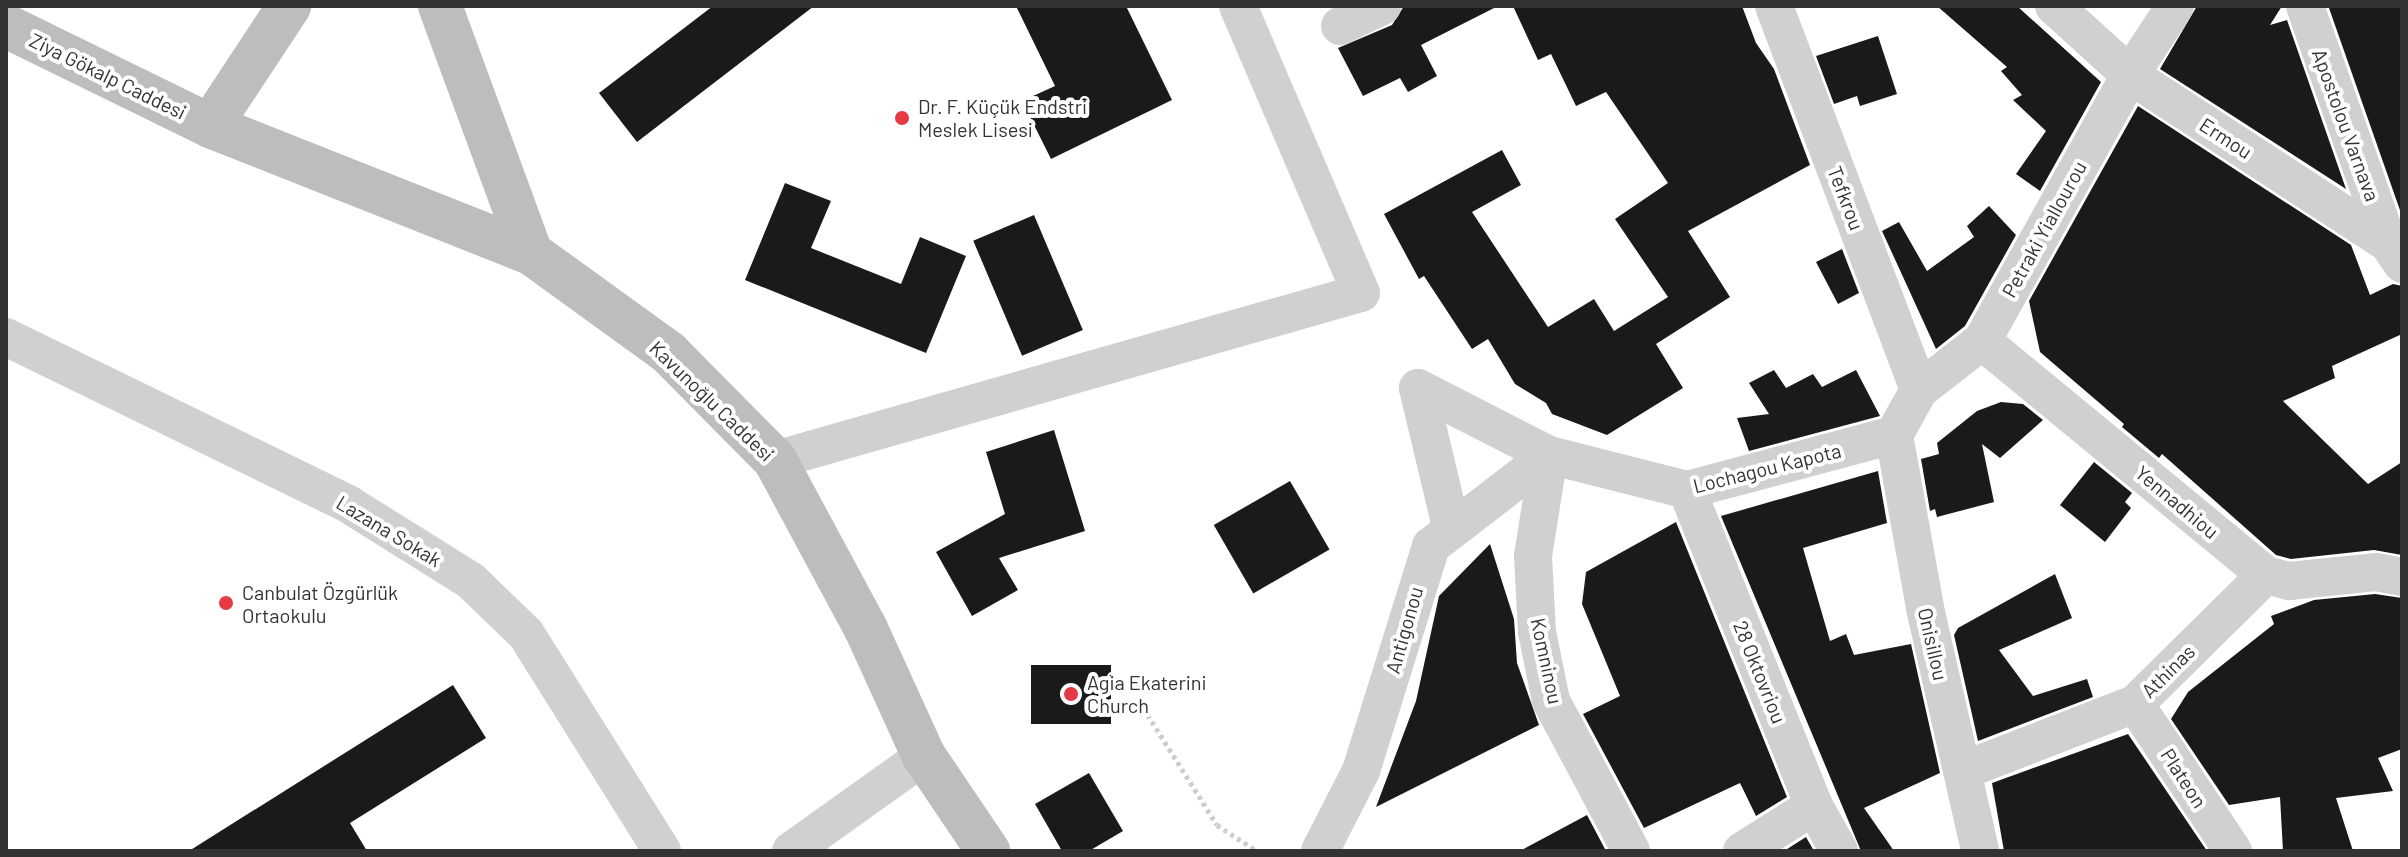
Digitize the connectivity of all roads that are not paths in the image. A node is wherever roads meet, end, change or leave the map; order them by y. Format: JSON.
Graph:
{"nodes":[{"id":1,"x":289,"y":6,"type":"edge"},
{"id":2,"x":440,"y":6,"type":"edge"},
{"id":3,"x":1238,"y":6,"type":"edge"},
{"id":4,"x":1382,"y":6,"type":"edge"},
{"id":5,"x":1774,"y":6,"type":"edge"},
{"id":6,"x":2054,"y":6,"type":"edge"},
{"id":7,"x":2175,"y":6,"type":"edge"},
{"id":8,"x":2305,"y":6,"type":"edge"},
{"id":9,"x":6,"y":26,"type":"edge"},
{"id":10,"x":1340,"y":26,"type":"dead end"},
{"id":11,"x":2130,"y":75,"type":"junction"},
{"id":12,"x":210,"y":126,"type":"junction"},
{"id":13,"x":531,"y":253,"type":"junction"},
{"id":14,"x":2395,"y":253,"type":"edge"},
{"id":15,"x":6,"y":337,"type":"edge"},
{"id":16,"x":1982,"y":341,"type":"junction"},
{"id":17,"x":1919,"y":390,"type":"junction"},
{"id":18,"x":1894,"y":435,"type":"junction"},
{"id":19,"x":1549,"y":455,"type":"junction"},
{"id":20,"x":775,"y":460,"type":"junction"},
{"id":21,"x":1687,"y":490,"type":"junction"},
{"id":22,"x":1451,"y":527,"type":"junction"},
{"id":23,"x":2266,"y":575,"type":"junction"},
{"id":24,"x":2402,"y":577,"type":"edge"},
{"id":25,"x":2135,"y":704,"type":"junction"},
{"id":26,"x":924,"y":756,"type":"junction"},
{"id":27,"x":1962,"y":771,"type":"junction"},
{"id":28,"x":1814,"y":806,"type":"junction"},
{"id":29,"x":2219,"y":847,"type":"edge"},
{"id":30,"x":662,"y":851,"type":"edge"},
{"id":31,"x":791,"y":851,"type":"edge"},
{"id":32,"x":988,"y":851,"type":"edge"},
{"id":33,"x":1320,"y":851,"type":"edge"},
{"id":34,"x":1631,"y":851,"type":"edge"},
{"id":35,"x":1742,"y":851,"type":"edge"},
{"id":36,"x":1839,"y":851,"type":"edge"},
{"id":37,"x":1980,"y":851,"type":"edge"}],
"edges":[{"from":1,"to":12,"type":"main road"},
{"from":2,"to":13,"type":"main road"},
{"from":3,"to":20,"type":"street"},
{"from":4,"to":10,"type":"street"},
{"from":5,"to":17,"type":"street","name":"Tefkrou"},
{"from":6,"to":11,"type":"street","name":"Ermou"},
{"from":7,"to":11,"type":"street","name":"Petraki Yiallourou"},
{"from":8,"to":14,"type":"street","name":"Apostolou Varnava"},
{"from":9,"to":12,"type":"main road","name":"Ziya Gökalp Caddesi"},
{"from":11,"to":14,"type":"street","name":"Ermou"},
{"from":11,"to":16,"type":"street","name":"Petraki Yiallourou"},
{"from":12,"to":13,"type":"main road","name":"Kavunoğlu Caddesi"},
{"from":13,"to":20,"type":"main road","name":"Kavunoğlu Caddesi"},
{"from":15,"to":30,"type":"street","name":"Lazana Sokak"},
{"from":16,"to":17,"type":"street","name":"Petraki Yiallourou"},
{"from":16,"to":23,"type":"street","name":"Yennadhiou"},
{"from":17,"to":18,"type":"street","name":"Petraki Yiallourou"},
{"from":18,"to":21,"type":"street","name":"Lochagou Kapota"},
{"from":18,"to":27,"type":"street","name":"Onisillou"},
{"from":19,"to":21,"type":"street","name":"Lochagou Kapota"},
{"from":19,"to":22,"type":"street","name":"Antigonou"},
{"from":19,"to":22,"type":"street","name":"Lochagou Kapota"},
{"from":19,"to":34,"type":"street","name":"Komninou"},
{"from":20,"to":26,"type":"main road","name":"Kavunoğlu Caddesi"},
{"from":21,"to":28,"type":"street","name":"28 Oktovriou"},
{"from":22,"to":33,"type":"street","name":"Antigonou"},
{"from":23,"to":24,"type":"street"},
{"from":23,"to":25,"type":"street","name":"Athinas"},
{"from":25,"to":27,"type":"street","name":"Athinas"},
{"from":25,"to":29,"type":"street","name":"Plateon"},
{"from":26,"to":31,"type":"street"},
{"from":26,"to":32,"type":"main road","name":"Kavunoğlu Caddesi"},
{"from":27,"to":37,"type":"street","name":"Onisillou"},
{"from":28,"to":35,"type":"street"},
{"from":28,"to":36,"type":"street","name":"28 Oktovriou"}]}
